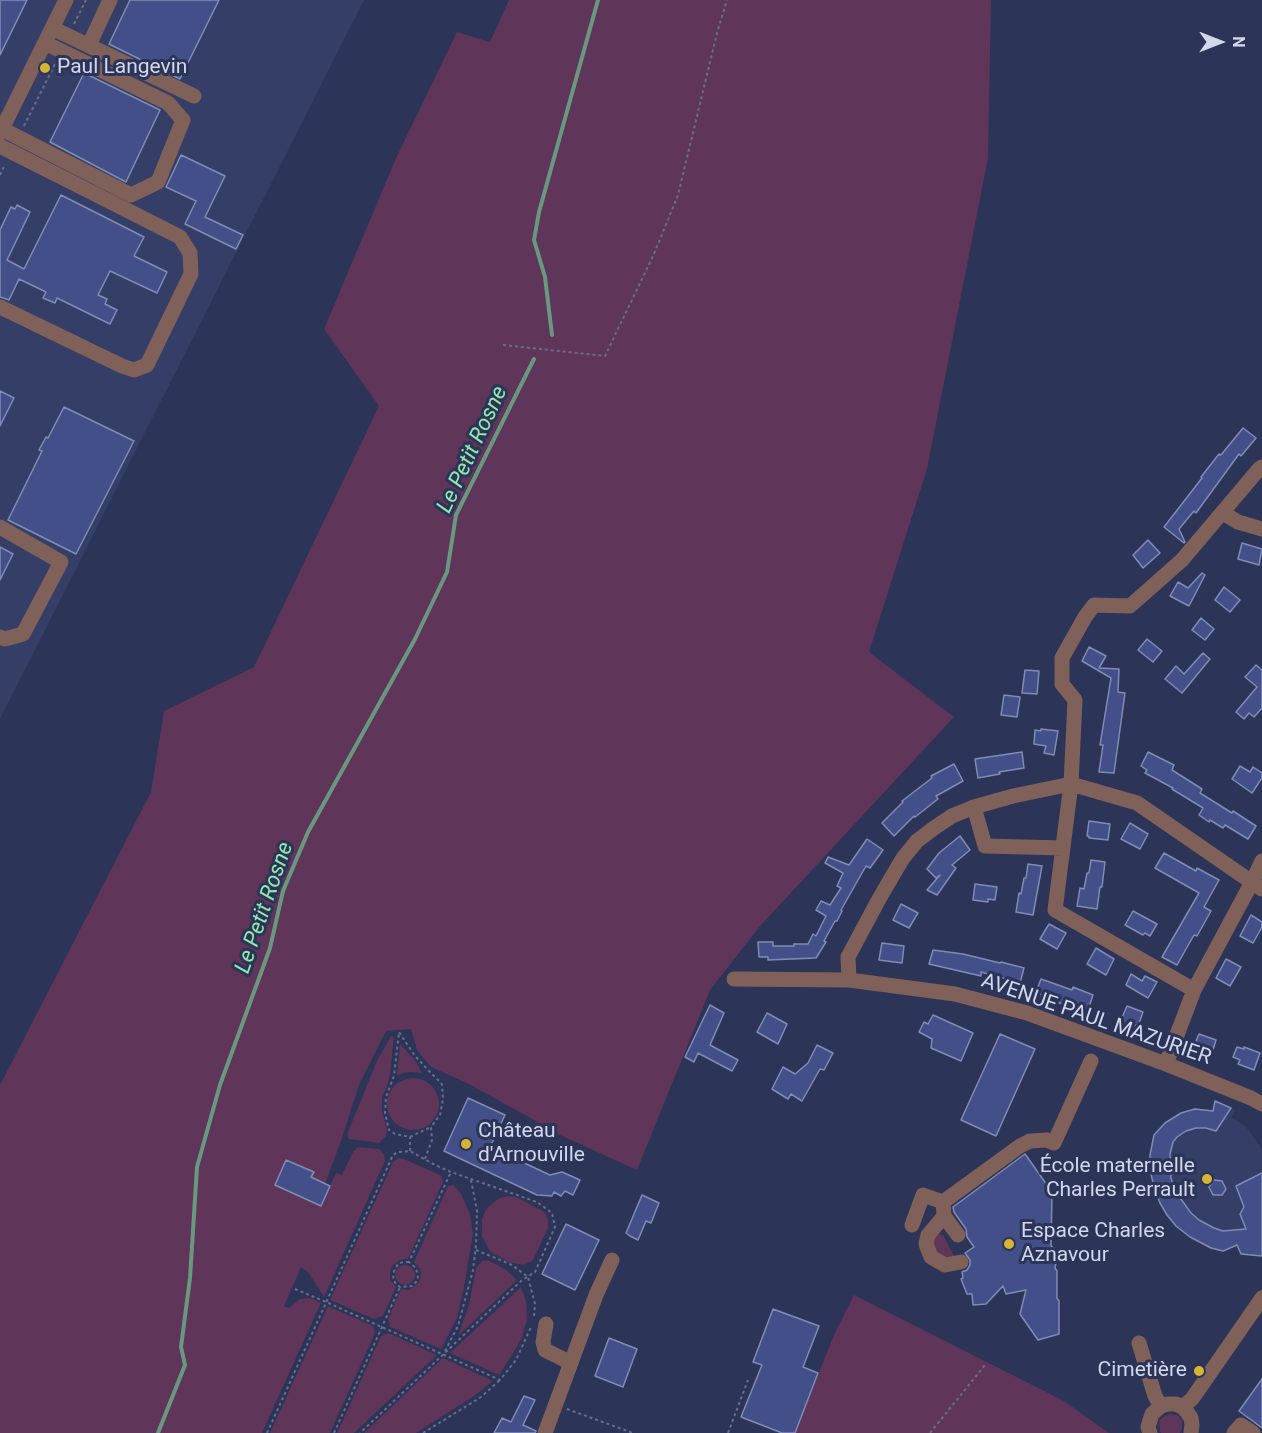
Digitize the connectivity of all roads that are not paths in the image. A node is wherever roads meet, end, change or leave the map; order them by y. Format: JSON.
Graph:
{"nodes":[{"id":1,"x":66,"y":0,"type":"edge"},
{"id":2,"x":110,"y":0,"type":"edge"},
{"id":3,"x":52,"y":28,"type":"junction"},
{"id":4,"x":45,"y":43,"type":"junction"},
{"id":5,"x":89,"y":45,"type":"junction"},
{"id":6,"x":194,"y":96,"type":"dead end"},
{"id":7,"x":1,"y":131,"type":"edge"},
{"id":8,"x":6,"y":149,"type":"edge"},
{"id":9,"x":0,"y":307,"type":"edge"},
{"id":10,"x":1262,"y":467,"type":"edge"},
{"id":11,"x":1223,"y":513,"type":"junction"},
{"id":12,"x":0,"y":527,"type":"edge"},
{"id":13,"x":1262,"y":529,"type":"edge"},
{"id":14,"x":0,"y":637,"type":"edge"},
{"id":15,"x":1071,"y":784,"type":"junction"},
{"id":16,"x":974,"y":807,"type":"junction"},
{"id":17,"x":1063,"y":848,"type":"junction"},
{"id":18,"x":1262,"y":861,"type":"edge"},
{"id":19,"x":1257,"y":885,"type":"edge"},
{"id":20,"x":734,"y":979,"type":"dead end"},
{"id":21,"x":849,"y":980,"type":"junction"},
{"id":22,"x":1194,"y":990,"type":"junction"},
{"id":23,"x":1091,"y":1062,"type":"dead end"},
{"id":24,"x":1166,"y":1064,"type":"junction"},
{"id":25,"x":1262,"y":1104,"type":"edge"},
{"id":26,"x":944,"y":1209,"type":"junction"},
{"id":27,"x":912,"y":1225,"type":"dead end"},
{"id":28,"x":958,"y":1235,"type":"dead end"},
{"id":29,"x":612,"y":1260,"type":"dead end"},
{"id":30,"x":961,"y":1262,"type":"dead end"},
{"id":31,"x":1262,"y":1299,"type":"edge"},
{"id":32,"x":546,"y":1324,"type":"dead end"},
{"id":33,"x":1139,"y":1343,"type":"dead end"},
{"id":34,"x":571,"y":1363,"type":"junction"},
{"id":35,"x":1161,"y":1406,"type":"junction"},
{"id":36,"x":1182,"y":1407,"type":"junction"},
{"id":37,"x":545,"y":1433,"type":"edge"},
{"id":38,"x":1150,"y":1433,"type":"edge"},
{"id":39,"x":1191,"y":1433,"type":"edge"},
{"id":40,"x":1234,"y":1433,"type":"edge"},
{"id":41,"x":1253,"y":1433,"type":"edge"}],
"edges":[{"from":1,"to":3,"type":"street"},
{"from":2,"to":5,"type":"street"},
{"from":3,"to":4,"type":"street"},
{"from":3,"to":5,"type":"street"},
{"from":4,"to":7,"type":"street"},
{"from":4,"to":7,"type":"street"},
{"from":5,"to":6,"type":"street"},
{"from":8,"to":9,"type":"street"},
{"from":10,"to":11,"type":"street"},
{"from":11,"to":13,"type":"street"},
{"from":11,"to":15,"type":"street"},
{"from":12,"to":14,"type":"street"},
{"from":15,"to":16,"type":"street"},
{"from":15,"to":17,"type":"street"},
{"from":15,"to":19,"type":"street"},
{"from":16,"to":17,"type":"street"},
{"from":16,"to":21,"type":"street"},
{"from":17,"to":22,"type":"street"},
{"from":18,"to":19,"type":"street"},
{"from":19,"to":22,"type":"street"},
{"from":20,"to":21,"type":"street","name":"AVENUE PAUL MAZURIER"},
{"from":21,"to":24,"type":"street","name":"AVENUE PAUL MAZURIER"},
{"from":22,"to":24,"type":"street"},
{"from":23,"to":26,"type":"street"},
{"from":24,"to":25,"type":"street","name":"AVENUE PAUL MAZURIER"},
{"from":26,"to":27,"type":"street"},
{"from":26,"to":28,"type":"street"},
{"from":26,"to":30,"type":"street"},
{"from":29,"to":34,"type":"street"},
{"from":31,"to":36,"type":"street"},
{"from":32,"to":34,"type":"street"},
{"from":33,"to":35,"type":"street"},
{"from":34,"to":37,"type":"street"},
{"from":35,"to":36,"type":"street"},
{"from":35,"to":38,"type":"street"},
{"from":36,"to":39,"type":"street"},
{"from":40,"to":41,"type":"street"}]}
